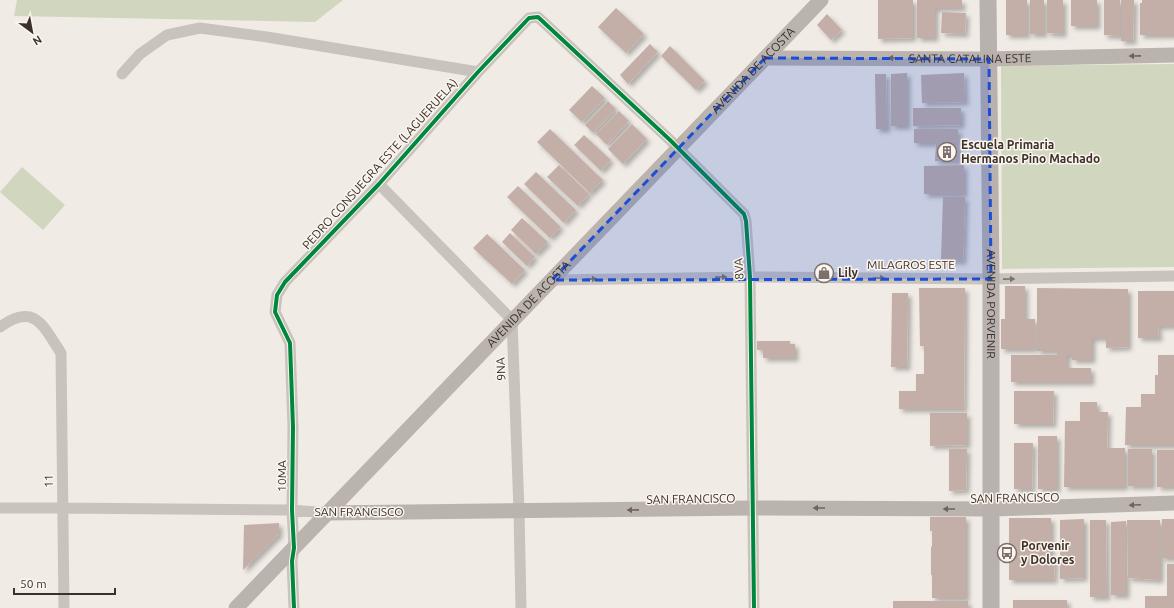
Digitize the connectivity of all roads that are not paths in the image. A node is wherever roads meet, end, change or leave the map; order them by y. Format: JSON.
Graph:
{"nodes":[{"id":1,"x":821,"y":0,"type":"edge"},
{"id":2,"x":988,"y":0,"type":"edge"},
{"id":3,"x":538,"y":17,"type":"joint"},
{"id":4,"x":1174,"y":55,"type":"edge"},
{"id":5,"x":765,"y":58,"type":"junction"},
{"id":6,"x":989,"y":58,"type":"junction"},
{"id":7,"x":478,"y":72,"type":"junction"},
{"id":8,"x":122,"y":74,"type":"dead end"},
{"id":9,"x":678,"y":148,"type":"junction"},
{"id":10,"x":378,"y":184,"type":"junction"},
{"id":11,"x":1174,"y":276,"type":"edge"},
{"id":12,"x":750,"y":277,"type":"junction"},
{"id":13,"x":991,"y":279,"type":"junction"},
{"id":14,"x":552,"y":280,"type":"junction"},
{"id":15,"x":512,"y":320,"type":"junction"},
{"id":16,"x":0,"y":327,"type":"edge"},
{"id":17,"x":290,"y":343,"type":"joint"},
{"id":18,"x":1174,"y":503,"type":"edge"},
{"id":19,"x":0,"y":508,"type":"edge"},
{"id":20,"x":63,"y":508,"type":"junction"},
{"id":21,"x":752,"y":508,"type":"junction"},
{"id":22,"x":992,"y":509,"type":"junction"},
{"id":23,"x":292,"y":510,"type":"junction"},
{"id":24,"x":520,"y":511,"type":"junction"},
{"id":25,"x":328,"y":513,"type":"junction"},
{"id":26,"x":294,"y":548,"type":"junction"},
{"id":27,"x":64,"y":608,"type":"edge"},
{"id":28,"x":236,"y":608,"type":"edge"},
{"id":29,"x":294,"y":608,"type":"edge"},
{"id":30,"x":521,"y":608,"type":"edge"},
{"id":31,"x":754,"y":608,"type":"edge"},
{"id":32,"x":991,"y":608,"type":"edge"}],
"edges":[{"from":1,"to":5,"type":"street","name":"AVENIDA DE ACOSTA"},
{"from":2,"to":6,"type":"main road","name":"AVENIDA PORVENIR"},
{"from":3,"to":7,"type":"street","name":"PEDRO CONSUEGRA ESTE (LAGUERUELA)"},
{"from":3,"to":9,"type":"street","name":"8VA"},
{"from":4,"to":6,"type":"street","name":"SANTA CATALINA ESTE","one_way":true},
{"from":6,"to":5,"type":"street","name":"SANTA CATALINA ESTE","one_way":true},
{"from":5,"to":9,"type":"street","name":"AVENIDA DE ACOSTA"},
{"from":6,"to":13,"type":"main road","name":"AVENIDA PORVENIR"},
{"from":7,"to":8,"type":"street"},
{"from":7,"to":10,"type":"street","name":"PEDRO CONSUEGRA ESTE (LAGUERUELA)"},
{"from":9,"to":12,"type":"street","name":"8VA"},
{"from":9,"to":14,"type":"street","name":"AVENIDA DE ACOSTA"},
{"from":10,"to":15,"type":"street"},
{"from":10,"to":17,"type":"street","name":"PEDRO CONSUEGRA ESTE (LAGUERUELA)"},
{"from":13,"to":11,"type":"street","name":"MILAGROS ESTE","one_way":true},
{"from":12,"to":13,"type":"street","name":"MILAGROS ESTE","one_way":true},
{"from":14,"to":12,"type":"street","name":"MILAGROS ESTE","one_way":true},
{"from":12,"to":21,"type":"street","name":"8VA"},
{"from":13,"to":22,"type":"main road","name":"AVENIDA PORVENIR"},
{"from":14,"to":15,"type":"street","name":"AVENIDA DE ACOSTA"},
{"from":15,"to":24,"type":"street","name":"9NA"},
{"from":15,"to":25,"type":"street","name":"AVENIDA DE ACOSTA"},
{"from":16,"to":20,"type":"street","name":"11"},
{"from":17,"to":23,"type":"street","name":"10MA"},
{"from":18,"to":22,"type":"street","name":"SAN FRANCISCO","one_way":true},
{"from":19,"to":20,"type":"street","name":"SAN FRANCISCO"},
{"from":20,"to":23,"type":"street","name":"SAN FRANCISCO"},
{"from":20,"to":27,"type":"street","name":"11"},
{"from":22,"to":21,"type":"street","name":"SAN FRANCISCO","one_way":true},
{"from":21,"to":24,"type":"street","name":"SAN FRANCISCO","one_way":true},
{"from":21,"to":31,"type":"street","name":"8VA"},
{"from":22,"to":32,"type":"main road","name":"AVENIDA PORVENIR"},
{"from":23,"to":25,"type":"street","name":"SAN FRANCISCO"},
{"from":23,"to":26,"type":"street","name":"10MA"},
{"from":24,"to":25,"type":"street","name":"SAN FRANCISCO"},
{"from":24,"to":30,"type":"street","name":"9NA"},
{"from":25,"to":26,"type":"street","name":"AVENIDA DE ACOSTA"},
{"from":26,"to":28,"type":"street","name":"AVENIDA DE ACOSTA"},
{"from":26,"to":29,"type":"street","name":"10MA"}]}
